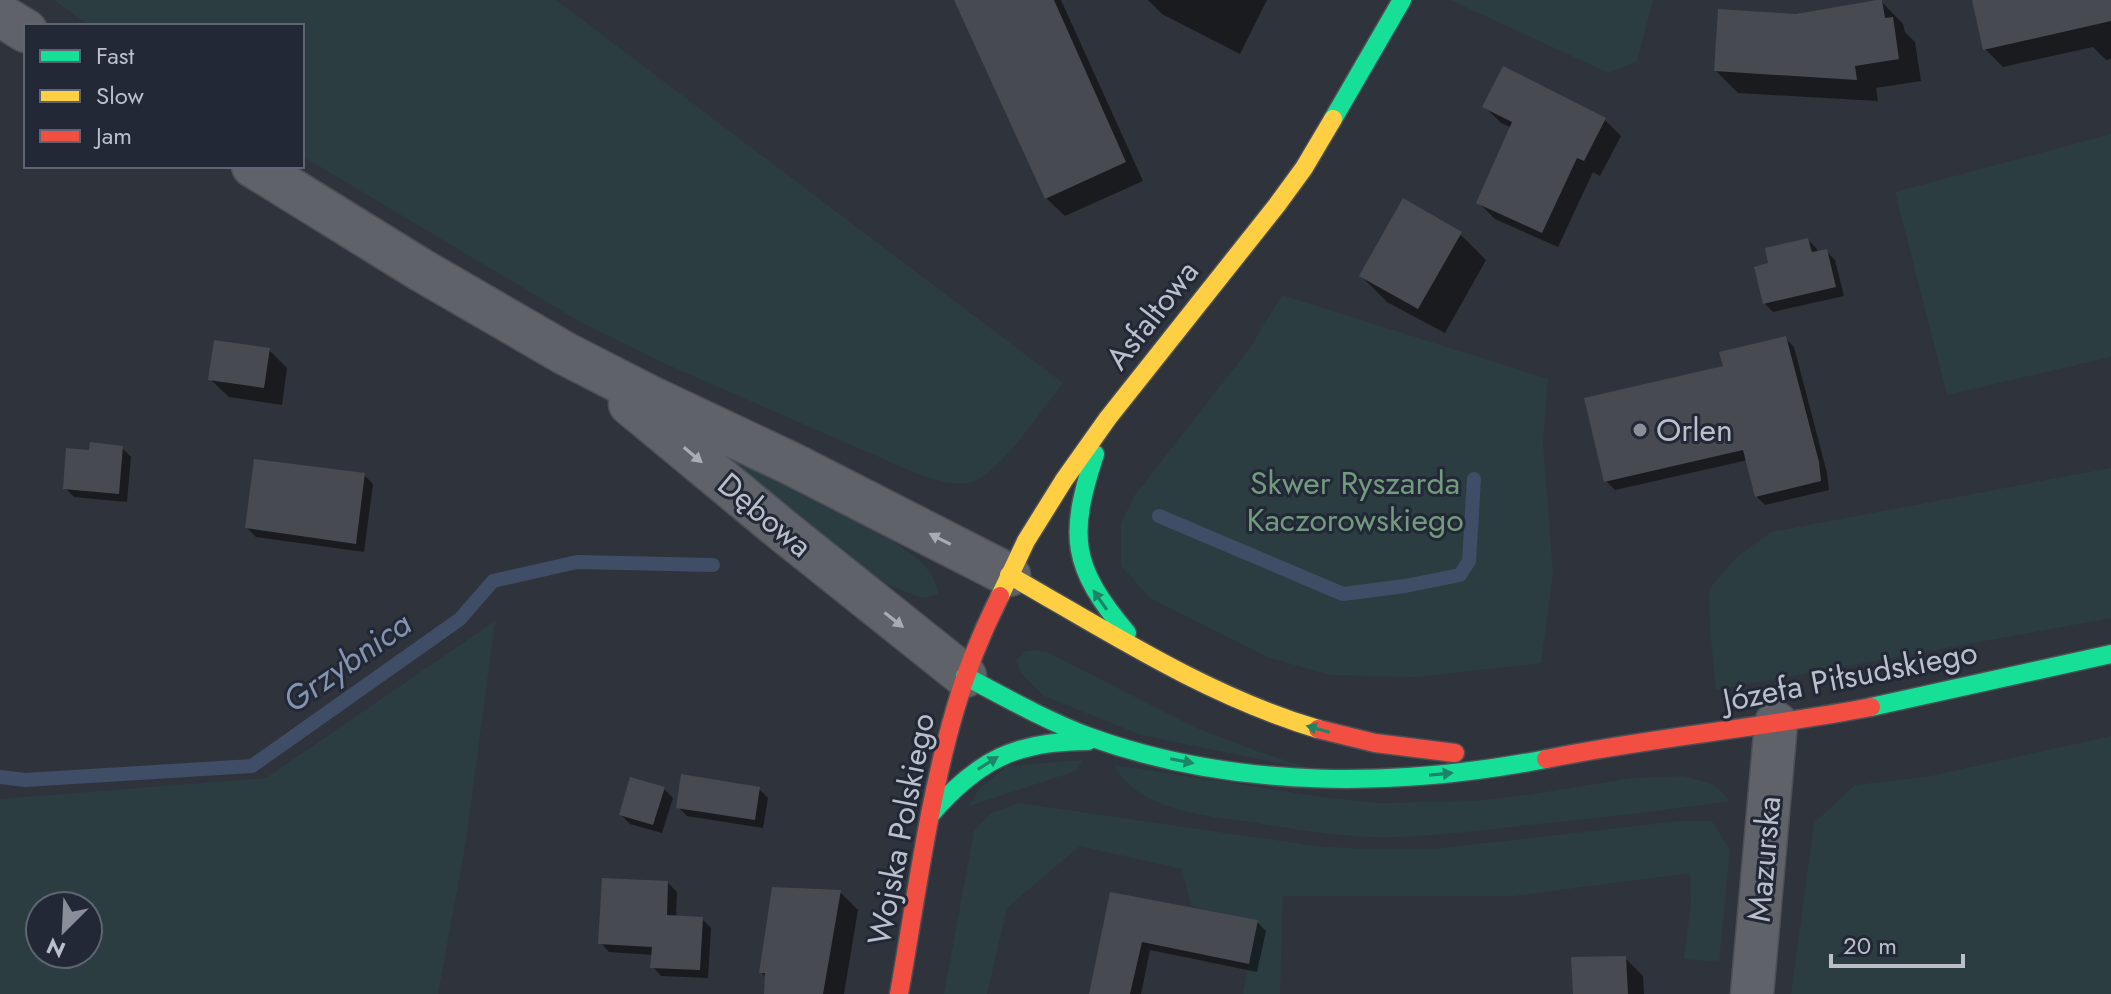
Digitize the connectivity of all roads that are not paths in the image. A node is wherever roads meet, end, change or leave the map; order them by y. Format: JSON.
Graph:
{"nodes":[{"id":1,"x":1402,"y":0,"type":"edge"},
{"id":2,"x":0,"y":15,"type":"edge"},
{"id":3,"x":24,"y":30,"type":"edge"},
{"id":4,"x":256,"y":168,"type":"edge"},
{"id":5,"x":566,"y":354,"type":"junction"},
{"id":6,"x":1108,"y":418,"type":"junction"},
{"id":7,"x":1009,"y":575,"type":"junction"},
{"id":8,"x":2111,"y":654,"type":"edge"},
{"id":9,"x":1153,"y":657,"type":"junction"},
{"id":10,"x":965,"y":676,"type":"junction"},
{"id":11,"x":1776,"y":723,"type":"junction"},
{"id":12,"x":1106,"y":742,"type":"junction"},
{"id":13,"x":1599,"y":748,"type":"junction"},
{"id":14,"x":931,"y":814,"type":"junction"},
{"id":15,"x":899,"y":994,"type":"edge"},
{"id":16,"x":1752,"y":994,"type":"edge"}],
"edges":[{"from":1,"to":6,"type":"street","name":"Asfaltowa"},
{"from":2,"to":3,"type":"street"},
{"from":4,"to":5,"type":"street","name":"Dębowa"},
{"from":7,"to":5,"type":"street","name":"Dębowa","one_way":true},
{"from":5,"to":10,"type":"street","name":"Dębowa","one_way":true},
{"from":6,"to":7,"type":"street","name":"Asfaltowa"},
{"from":9,"to":6,"type":"street","name":"Józefa Piłsudskiego","one_way":true},
{"from":7,"to":9,"type":"street","name":"Józefa Piłsudskiego"},
{"from":7,"to":10,"type":"street","name":"Asfaltowa"},
{"from":8,"to":11,"type":"street","name":"Józefa Piłsudskiego"},
{"from":13,"to":9,"type":"street","name":"Józefa Piłsudskiego","one_way":true},
{"from":10,"to":12,"type":"street","name":"Józefa Piłsudskiego"},
{"from":10,"to":14,"type":"street","name":"Wojska Polskiego"},
{"from":11,"to":13,"type":"street","name":"Józefa Piłsudskiego"},
{"from":11,"to":16,"type":"street","name":"Mazurska"},
{"from":12,"to":13,"type":"street","name":"Józefa Piłsudskiego","one_way":true},
{"from":14,"to":12,"type":"street","name":"Józefa Piłsudskiego","one_way":true},
{"from":14,"to":15,"type":"street","name":"Wojska Polskiego"}]}
